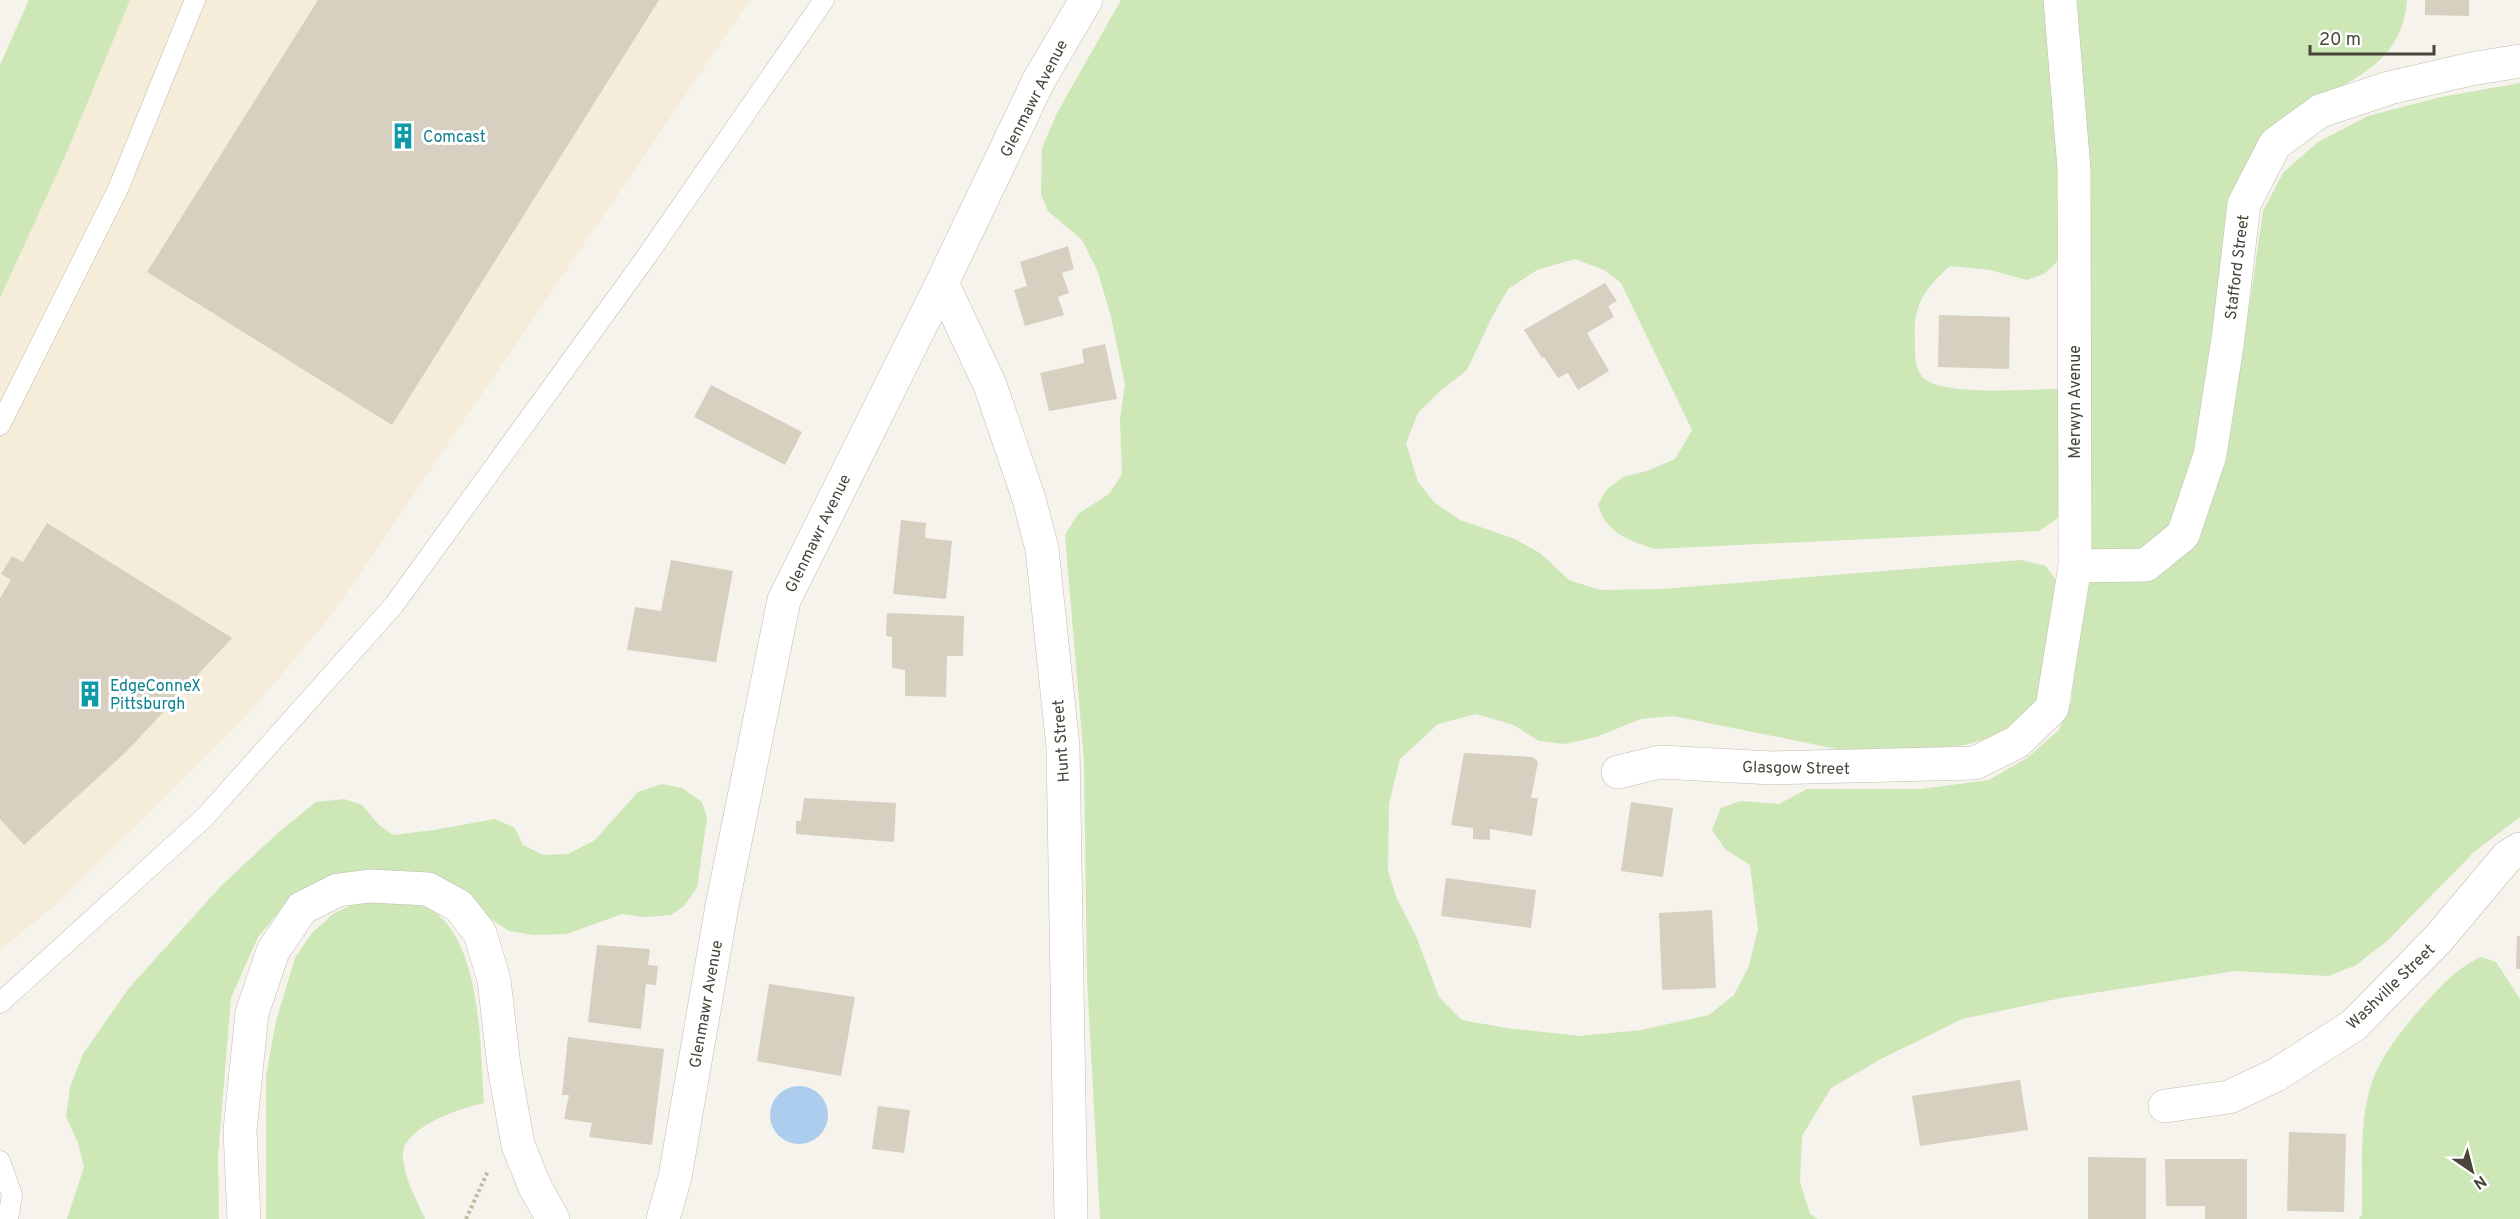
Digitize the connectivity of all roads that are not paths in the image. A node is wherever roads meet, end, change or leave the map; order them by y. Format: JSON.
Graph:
{"nodes":[{"id":1,"x":195,"y":0,"type":"edge"},
{"id":2,"x":824,"y":0,"type":"edge"},
{"id":3,"x":1086,"y":0,"type":"edge"},
{"id":4,"x":2060,"y":0,"type":"edge"},
{"id":5,"x":2520,"y":61,"type":"edge"},
{"id":6,"x":942,"y":283,"type":"junction"},
{"id":7,"x":0,"y":425,"type":"edge"},
{"id":8,"x":2075,"y":566,"type":"junction"},
{"id":9,"x":1975,"y":763,"type":"joint"},
{"id":10,"x":1618,"y":772,"type":"dead end"},
{"id":11,"x":2520,"y":849,"type":"edge"},
{"id":12,"x":0,"y":1003,"type":"edge"},
{"id":13,"x":2165,"y":1106,"type":"dead end"},
{"id":14,"x":0,"y":1161,"type":"edge"},
{"id":15,"x":8,"y":1219,"type":"edge"},
{"id":16,"x":244,"y":1219,"type":"edge"},
{"id":17,"x":553,"y":1219,"type":"edge"},
{"id":18,"x":663,"y":1219,"type":"edge"},
{"id":19,"x":1071,"y":1219,"type":"edge"}],
"edges":[{"from":1,"to":7,"type":"lane"},
{"from":2,"to":12,"type":"lane"},
{"from":3,"to":6,"type":"street","name":"Glenmawr Avenue"},
{"from":4,"to":8,"type":"street","name":"Merwyn Avenue"},
{"from":5,"to":8,"type":"street","name":"Stafford Street"},
{"from":6,"to":18,"type":"street","name":"Glenmawr Avenue"},
{"from":6,"to":19,"type":"street","name":"Hunt Street"},
{"from":8,"to":9,"type":"street","name":"Merwyn Avenue"},
{"from":9,"to":10,"type":"street","name":"Glasgow Street"},
{"from":11,"to":13,"type":"street","name":"Washville Street"},
{"from":14,"to":15,"type":"lane"},
{"from":16,"to":17,"type":"street"}]}
